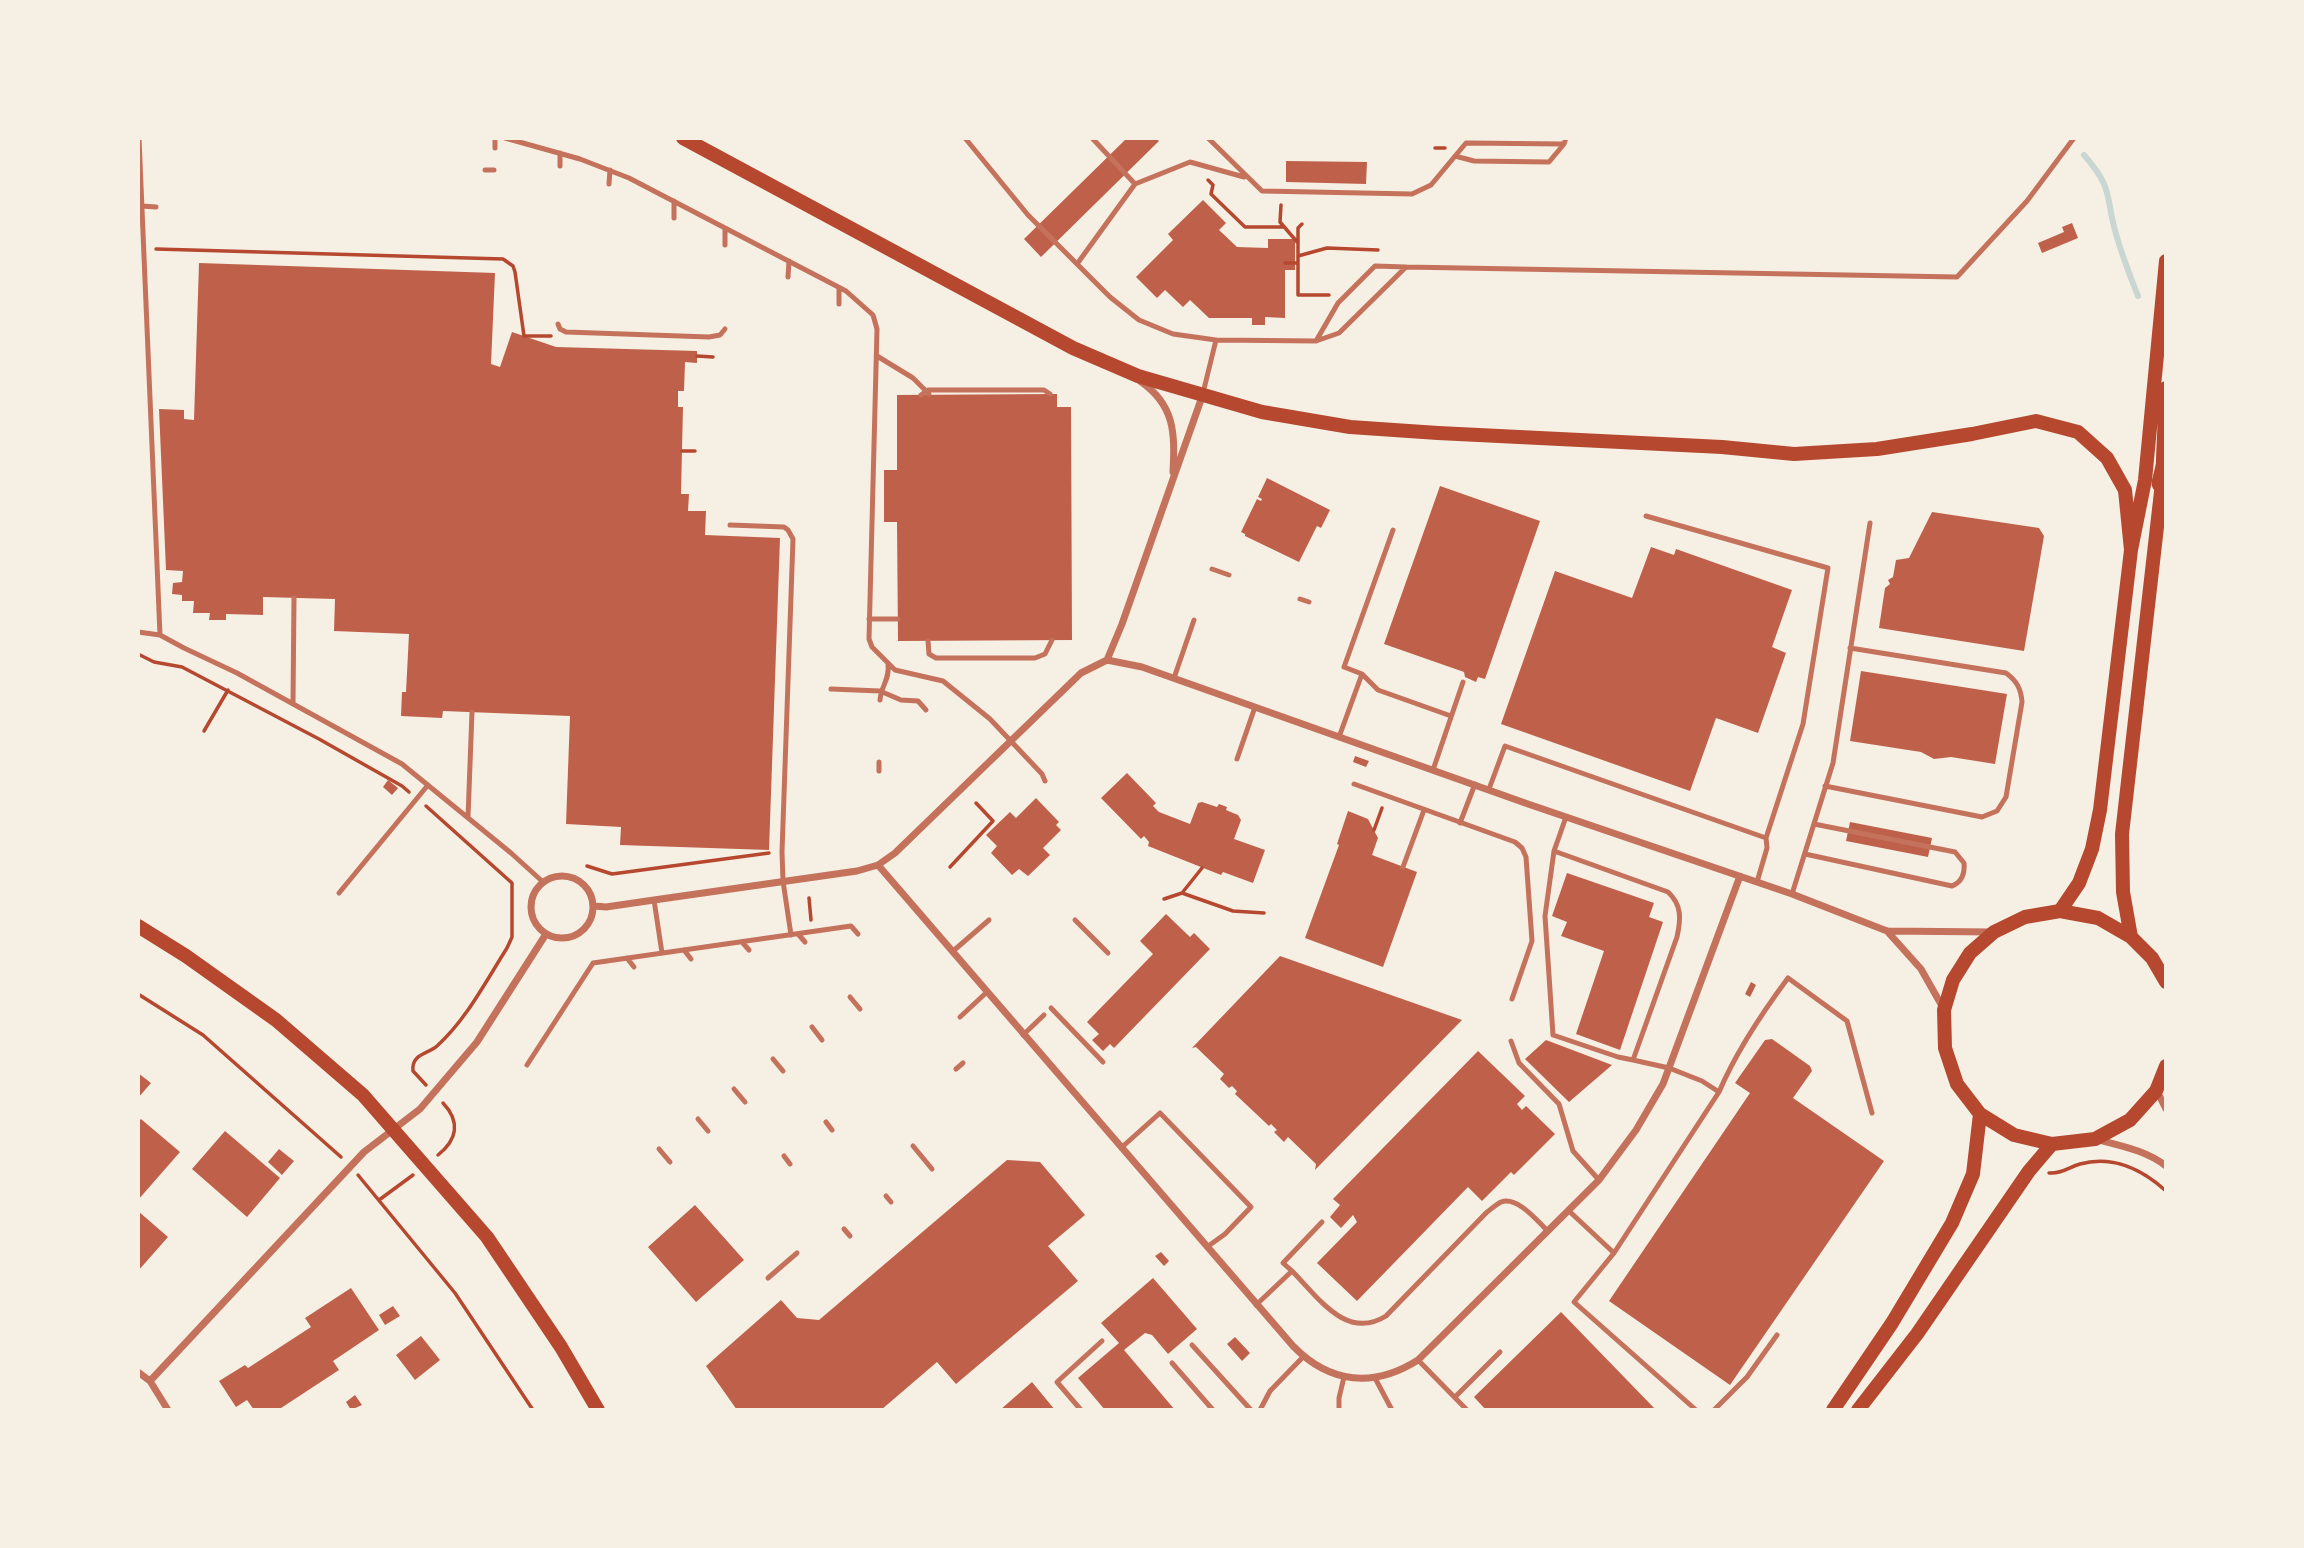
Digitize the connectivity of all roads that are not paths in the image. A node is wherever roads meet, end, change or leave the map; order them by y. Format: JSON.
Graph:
{"nodes":[{"id":1,"x":139,"y":138,"type":"edge"},
{"id":2,"x":495,"y":138,"type":"edge"},
{"id":3,"x":505,"y":138,"type":"edge"},
{"id":4,"x":683,"y":138,"type":"edge"},
{"id":5,"x":965,"y":138,"type":"edge"},
{"id":6,"x":1091,"y":138,"type":"edge"},
{"id":7,"x":1208,"y":138,"type":"edge"},
{"id":8,"x":2074,"y":138,"type":"edge"},
{"id":9,"x":1565,"y":141,"type":"edge"},
{"id":10,"x":495,"y":148,"type":"dead end"},
{"id":11,"x":561,"y":153,"type":"junction"},
{"id":12,"x":1455,"y":156,"type":"junction"},
{"id":13,"x":560,"y":166,"type":"dead end"},
{"id":14,"x":485,"y":170,"type":"dead end"},
{"id":15,"x":494,"y":170,"type":"dead end"},
{"id":16,"x":610,"y":170,"type":"junction"},
{"id":17,"x":1247,"y":178,"type":"junction"},
{"id":18,"x":609,"y":184,"type":"dead end"},
{"id":19,"x":1135,"y":184,"type":"junction"},
{"id":20,"x":674,"y":201,"type":"junction"},
{"id":21,"x":142,"y":206,"type":"junction"},
{"id":22,"x":156,"y":207,"type":"dead end"},
{"id":23,"x":674,"y":218,"type":"dead end"},
{"id":24,"x":726,"y":229,"type":"junction"},
{"id":25,"x":725,"y":245,"type":"dead end"},
{"id":26,"x":789,"y":261,"type":"junction"},
{"id":27,"x":2166,"y":261,"type":"edge"},
{"id":28,"x":1077,"y":264,"type":"junction"},
{"id":29,"x":1406,"y":267,"type":"junction"},
{"id":30,"x":788,"y":277,"type":"dead end"},
{"id":31,"x":839,"y":288,"type":"junction"},
{"id":32,"x":839,"y":304,"type":"dead end"},
{"id":33,"x":558,"y":324,"type":"dead end"},
{"id":34,"x":608,"y":325,"type":"dead end"},
{"id":35,"x":671,"y":327,"type":"dead end"},
{"id":36,"x":725,"y":329,"type":"dead end"},
{"id":37,"x":608,"y":333,"type":"junction"},
{"id":38,"x":672,"y":335,"type":"junction"},
{"id":39,"x":1216,"y":340,"type":"junction"},
{"id":40,"x":1316,"y":341,"type":"junction"},
{"id":41,"x":877,"y":356,"type":"junction"},
{"id":42,"x":1122,"y":369,"type":"junction"},
{"id":43,"x":2166,"y":388,"type":"edge"},
{"id":44,"x":1203,"y":393,"type":"junction"},
{"id":45,"x":920,"y":394,"type":"dead end"},
{"id":46,"x":929,"y":394,"type":"dead end"},
{"id":47,"x":1050,"y":394,"type":"dead end"},
{"id":48,"x":2164,"y":475,"type":"edge"},
{"id":49,"x":1172,"y":480,"type":"junction"},
{"id":50,"x":1646,"y":516,"type":"dead end"},
{"id":51,"x":1870,"y":523,"type":"dead end"},
{"id":52,"x":730,"y":525,"type":"dead end"},
{"id":53,"x":1393,"y":530,"type":"dead end"},
{"id":54,"x":2131,"y":550,"type":"junction"},
{"id":55,"x":1212,"y":569,"type":"dead end"},
{"id":56,"x":1229,"y":575,"type":"dead end"},
{"id":57,"x":294,"y":598,"type":"dead end"},
{"id":58,"x":1300,"y":599,"type":"dead end"},
{"id":59,"x":1309,"y":602,"type":"dead end"},
{"id":60,"x":869,"y":619,"type":"junction"},
{"id":61,"x":898,"y":619,"type":"dead end"},
{"id":62,"x":1194,"y":620,"type":"dead end"},
{"id":63,"x":138,"y":632,"type":"edge"},
{"id":64,"x":160,"y":635,"type":"junction"},
{"id":65,"x":1052,"y":640,"type":"dead end"},
{"id":66,"x":928,"y":641,"type":"dead end"},
{"id":67,"x":1850,"y":648,"type":"junction"},
{"id":68,"x":1107,"y":660,"type":"junction"},
{"id":69,"x":888,"y":665,"type":"junction"},
{"id":70,"x":1362,"y":674,"type":"junction"},
{"id":71,"x":1174,"y":678,"type":"junction"},
{"id":72,"x":1463,"y":682,"type":"dead end"},
{"id":73,"x":831,"y":689,"type":"dead end"},
{"id":74,"x":880,"y":691,"type":"junction"},
{"id":75,"x":880,"y":699,"type":"dead end"},
{"id":76,"x":293,"y":704,"type":"junction"},
{"id":77,"x":1255,"y":707,"type":"junction"},
{"id":78,"x":926,"y":710,"type":"dead end"},
{"id":79,"x":472,"y":712,"type":"dead end"},
{"id":80,"x":1451,"y":716,"type":"junction"},
{"id":81,"x":1339,"y":737,"type":"junction"},
{"id":82,"x":1011,"y":741,"type":"junction"},
{"id":83,"x":1237,"y":759,"type":"dead end"},
{"id":84,"x":879,"y":762,"type":"dead end"},
{"id":85,"x":1433,"y":770,"type":"junction"},
{"id":86,"x":879,"y":771,"type":"dead end"},
{"id":87,"x":1045,"y":781,"type":"dead end"},
{"id":88,"x":1354,"y":784,"type":"dead end"},
{"id":89,"x":1475,"y":784,"type":"junction"},
{"id":90,"x":428,"y":785,"type":"junction"},
{"id":91,"x":1825,"y":786,"type":"junction"},
{"id":92,"x":1489,"y":789,"type":"junction"},
{"id":93,"x":1424,"y":810,"type":"junction"},
{"id":94,"x":1566,"y":817,"type":"junction"},
{"id":95,"x":468,"y":818,"type":"junction"},
{"id":96,"x":1460,"y":823,"type":"junction"},
{"id":97,"x":1814,"y":824,"type":"junction"},
{"id":98,"x":1766,"y":838,"type":"junction"},
{"id":99,"x":1554,"y":851,"type":"junction"},
{"id":100,"x":1805,"y":854,"type":"junction"},
{"id":101,"x":878,"y":865,"type":"junction"},
{"id":102,"x":1403,"y":867,"type":"dead end"},
{"id":103,"x":1740,"y":876,"type":"junction"},
{"id":104,"x":783,"y":881,"type":"junction"},
{"id":105,"x":543,"y":882,"type":"junction"},
{"id":106,"x":1757,"y":882,"type":"junction"},
{"id":107,"x":339,"y":894,"type":"dead end"},
{"id":108,"x":1792,"y":894,"type":"junction"},
{"id":109,"x":654,"y":900,"type":"junction"},
{"id":110,"x":594,"y":906,"type":"junction"},
{"id":111,"x":2060,"y":911,"type":"junction"},
{"id":112,"x":989,"y":920,"type":"dead end"},
{"id":113,"x":1075,"y":920,"type":"dead end"},
{"id":114,"x":138,"y":926,"type":"edge"},
{"id":115,"x":1887,"y":931,"type":"junction"},
{"id":116,"x":1994,"y":932,"type":"junction"},
{"id":117,"x":545,"y":934,"type":"junction"},
{"id":118,"x":794,"y":934,"type":"junction"},
{"id":119,"x":858,"y":934,"type":"dead end"},
{"id":120,"x":2131,"y":937,"type":"junction"},
{"id":121,"x":742,"y":942,"type":"junction"},
{"id":122,"x":805,"y":942,"type":"dead end"},
{"id":123,"x":684,"y":950,"type":"junction"},
{"id":124,"x":749,"y":950,"type":"dead end"},
{"id":125,"x":953,"y":952,"type":"junction"},
{"id":126,"x":662,"y":953,"type":"junction"},
{"id":127,"x":1108,"y":953,"type":"dead end"},
{"id":128,"x":627,"y":958,"type":"junction"},
{"id":129,"x":691,"y":958,"type":"dead end"},
{"id":130,"x":634,"y":967,"type":"dead end"},
{"id":131,"x":583,"y":979,"type":"junction"},
{"id":132,"x":2166,"y":982,"type":"edge"},
{"id":133,"x":589,"y":986,"type":"dead end"},
{"id":134,"x":987,"y":992,"type":"junction"},
{"id":135,"x":850,"y":997,"type":"dead end"},
{"id":136,"x":1512,"y":999,"type":"dead end"},
{"id":137,"x":1051,"y":1008,"type":"dead end"},
{"id":138,"x":860,"y":1009,"type":"dead end"},
{"id":139,"x":1944,"y":1010,"type":"junction"},
{"id":140,"x":1044,"y":1015,"type":"dead end"},
{"id":141,"x":960,"y":1017,"type":"dead end"},
{"id":142,"x":555,"y":1022,"type":"junction"},
{"id":143,"x":812,"y":1027,"type":"dead end"},
{"id":144,"x":561,"y":1029,"type":"dead end"},
{"id":145,"x":1023,"y":1035,"type":"junction"},
{"id":146,"x":822,"y":1040,"type":"dead end"},
{"id":147,"x":1511,"y":1041,"type":"dead end"},
{"id":148,"x":773,"y":1059,"type":"dead end"},
{"id":149,"x":1633,"y":1060,"type":"junction"},
{"id":150,"x":1103,"y":1062,"type":"dead end"},
{"id":151,"x":963,"y":1063,"type":"dead end"},
{"id":152,"x":527,"y":1065,"type":"dead end"},
{"id":153,"x":2166,"y":1066,"type":"edge"},
{"id":154,"x":1669,"y":1068,"type":"junction"},
{"id":155,"x":956,"y":1069,"type":"dead end"},
{"id":156,"x":783,"y":1071,"type":"dead end"},
{"id":157,"x":734,"y":1089,"type":"dead end"},
{"id":158,"x":2157,"y":1091,"type":"junction"},
{"id":159,"x":1719,"y":1092,"type":"junction"},
{"id":160,"x":744,"y":1102,"type":"dead end"},
{"id":161,"x":2166,"y":1109,"type":"edge"},
{"id":162,"x":1872,"y":1113,"type":"dead end"},
{"id":163,"x":1980,"y":1114,"type":"junction"},
{"id":164,"x":698,"y":1119,"type":"dead end"},
{"id":165,"x":826,"y":1122,"type":"dead end"},
{"id":166,"x":394,"y":1129,"type":"junction"},
{"id":167,"x":832,"y":1130,"type":"dead end"},
{"id":168,"x":708,"y":1131,"type":"dead end"},
{"id":169,"x":2095,"y":1139,"type":"junction"},
{"id":170,"x":2052,"y":1144,"type":"junction"},
{"id":171,"x":913,"y":1146,"type":"dead end"},
{"id":172,"x":1121,"y":1148,"type":"junction"},
{"id":173,"x":659,"y":1149,"type":"dead end"},
{"id":174,"x":784,"y":1156,"type":"dead end"},
{"id":175,"x":670,"y":1162,"type":"dead end"},
{"id":176,"x":790,"y":1164,"type":"dead end"},
{"id":177,"x":2166,"y":1166,"type":"edge"},
{"id":178,"x":932,"y":1169,"type":"dead end"},
{"id":179,"x":1599,"y":1180,"type":"junction"},
{"id":180,"x":886,"y":1196,"type":"dead end"},
{"id":181,"x":891,"y":1202,"type":"dead end"},
{"id":182,"x":1569,"y":1211,"type":"junction"},
{"id":183,"x":1322,"y":1222,"type":"dead end"},
{"id":184,"x":844,"y":1229,"type":"dead end"},
{"id":185,"x":1548,"y":1231,"type":"junction"},
{"id":186,"x":850,"y":1236,"type":"dead end"},
{"id":187,"x":1207,"y":1247,"type":"junction"},
{"id":188,"x":797,"y":1253,"type":"dead end"},
{"id":189,"x":1614,"y":1253,"type":"junction"},
{"id":190,"x":1292,"y":1271,"type":"junction"},
{"id":191,"x":768,"y":1278,"type":"dead end"},
{"id":192,"x":1256,"y":1304,"type":"junction"},
{"id":193,"x":1777,"y":1335,"type":"dead end"},
{"id":194,"x":1102,"y":1341,"type":"dead end"},
{"id":195,"x":1192,"y":1345,"type":"dead end"},
{"id":196,"x":1500,"y":1352,"type":"dead end"},
{"id":197,"x":1303,"y":1357,"type":"junction"},
{"id":198,"x":1418,"y":1360,"type":"junction"},
{"id":199,"x":1172,"y":1363,"type":"dead end"},
{"id":200,"x":138,"y":1372,"type":"edge"},
{"id":201,"x":1344,"y":1377,"type":"junction"},
{"id":202,"x":1375,"y":1378,"type":"junction"},
{"id":203,"x":149,"y":1381,"type":"junction"},
{"id":204,"x":1455,"y":1397,"type":"junction"},
{"id":205,"x":168,"y":1410,"type":"edge"},
{"id":206,"x":598,"y":1410,"type":"edge"},
{"id":207,"x":1081,"y":1410,"type":"edge"},
{"id":208,"x":1213,"y":1410,"type":"edge"},
{"id":209,"x":1251,"y":1410,"type":"edge"},
{"id":210,"x":1260,"y":1410,"type":"edge"},
{"id":211,"x":1339,"y":1410,"type":"edge"},
{"id":212,"x":1392,"y":1410,"type":"edge"},
{"id":213,"x":1467,"y":1410,"type":"edge"},
{"id":214,"x":1696,"y":1410,"type":"edge"},
{"id":215,"x":1714,"y":1410,"type":"edge"},
{"id":216,"x":1833,"y":1410,"type":"edge"},
{"id":217,"x":1858,"y":1410,"type":"edge"}],
"edges":[{"from":1,"to":21,"type":"lane"},
{"from":2,"to":10,"type":"lane"},
{"from":3,"to":11,"type":"lane"},
{"from":4,"to":42,"type":"main road"},
{"from":5,"to":28,"type":"lane"},
{"from":6,"to":19,"type":"lane"},
{"from":7,"to":17,"type":"lane"},
{"from":8,"to":29,"type":"lane"},
{"from":9,"to":12,"type":"lane"},
{"from":9,"to":12,"type":"lane"},
{"from":11,"to":13,"type":"lane"},
{"from":11,"to":16,"type":"lane"},
{"from":12,"to":17,"type":"lane"},
{"from":14,"to":15,"type":"lane"},
{"from":16,"to":18,"type":"lane"},
{"from":16,"to":20,"type":"lane"},
{"from":17,"to":19,"type":"lane"},
{"from":19,"to":28,"type":"lane"},
{"from":20,"to":23,"type":"lane"},
{"from":20,"to":24,"type":"lane"},
{"from":21,"to":22,"type":"lane"},
{"from":21,"to":64,"type":"lane"},
{"from":24,"to":25,"type":"lane"},
{"from":24,"to":26,"type":"lane"},
{"from":26,"to":30,"type":"lane"},
{"from":26,"to":31,"type":"lane"},
{"from":27,"to":54,"type":"main road"},
{"from":28,"to":39,"type":"lane"},
{"from":29,"to":40,"type":"lane"},
{"from":29,"to":40,"type":"lane"},
{"from":31,"to":32,"type":"lane"},
{"from":31,"to":41,"type":"lane"},
{"from":33,"to":37,"type":"lane"},
{"from":34,"to":37,"type":"lane"},
{"from":35,"to":38,"type":"lane"},
{"from":36,"to":38,"type":"lane"},
{"from":37,"to":38,"type":"lane"},
{"from":39,"to":40,"type":"lane"},
{"from":39,"to":44,"type":"lane"},
{"from":41,"to":46,"type":"lane"},
{"from":41,"to":60,"type":"lane"},
{"from":42,"to":44,"type":"main road"},
{"from":42,"to":49,"type":"street"},
{"from":43,"to":48,"type":"main road"},
{"from":44,"to":49,"type":"street"},
{"from":44,"to":54,"type":"main road"},
{"from":45,"to":47,"type":"lane"},
{"from":48,"to":120,"type":"main road"},
{"from":49,"to":68,"type":"street"},
{"from":50,"to":98,"type":"lane"},
{"from":51,"to":67,"type":"lane"},
{"from":52,"to":104,"type":"lane"},
{"from":53,"to":70,"type":"lane"},
{"from":54,"to":111,"type":"main road"},
{"from":55,"to":56,"type":"lane"},
{"from":57,"to":76,"type":"lane"},
{"from":58,"to":59,"type":"lane"},
{"from":60,"to":61,"type":"lane"},
{"from":60,"to":69,"type":"lane"},
{"from":62,"to":71,"type":"lane"},
{"from":63,"to":64,"type":"lane"},
{"from":64,"to":76,"type":"lane"},
{"from":65,"to":66,"type":"lane"},
{"from":67,"to":91,"type":"lane"},
{"from":67,"to":91,"type":"lane"},
{"from":68,"to":71,"type":"street"},
{"from":68,"to":82,"type":"street"},
{"from":69,"to":74,"type":"lane"},
{"from":69,"to":82,"type":"lane"},
{"from":70,"to":80,"type":"lane"},
{"from":70,"to":81,"type":"lane"},
{"from":71,"to":77,"type":"street"},
{"from":72,"to":80,"type":"lane"},
{"from":73,"to":74,"type":"lane"},
{"from":74,"to":75,"type":"lane"},
{"from":74,"to":78,"type":"lane"},
{"from":76,"to":90,"type":"lane"},
{"from":77,"to":81,"type":"street"},
{"from":77,"to":83,"type":"lane"},
{"from":79,"to":95,"type":"lane"},
{"from":80,"to":85,"type":"lane"},
{"from":81,"to":85,"type":"street"},
{"from":82,"to":87,"type":"lane"},
{"from":82,"to":101,"type":"street"},
{"from":84,"to":86,"type":"lane"},
{"from":85,"to":89,"type":"street"},
{"from":88,"to":93,"type":"lane"},
{"from":89,"to":92,"type":"street"},
{"from":89,"to":96,"type":"lane"},
{"from":90,"to":95,"type":"lane"},
{"from":90,"to":107,"type":"lane"},
{"from":91,"to":97,"type":"lane"},
{"from":92,"to":94,"type":"street"},
{"from":92,"to":98,"type":"lane"},
{"from":93,"to":96,"type":"lane"},
{"from":93,"to":102,"type":"lane"},
{"from":94,"to":99,"type":"lane"},
{"from":94,"to":103,"type":"street"},
{"from":95,"to":105,"type":"lane"},
{"from":96,"to":136,"type":"lane"},
{"from":97,"to":100,"type":"lane"},
{"from":97,"to":100,"type":"lane"},
{"from":98,"to":106,"type":"lane"},
{"from":99,"to":149,"type":"lane"},
{"from":99,"to":149,"type":"lane"},
{"from":100,"to":108,"type":"lane"},
{"from":101,"to":104,"type":"street"},
{"from":101,"to":125,"type":"street"},
{"from":103,"to":106,"type":"street"},
{"from":103,"to":154,"type":"street"},
{"from":104,"to":109,"type":"street"},
{"from":104,"to":118,"type":"lane"},
{"from":105,"to":110,"type":"street"},
{"from":105,"to":117,"type":"street"},
{"from":106,"to":108,"type":"street"},
{"from":108,"to":115,"type":"street"},
{"from":109,"to":110,"type":"street"},
{"from":109,"to":126,"type":"lane"},
{"from":110,"to":117,"type":"street"},
{"from":111,"to":116,"type":"main road"},
{"from":111,"to":120,"type":"main road"},
{"from":112,"to":125,"type":"lane"},
{"from":113,"to":127,"type":"lane"},
{"from":114,"to":166,"type":"main road"},
{"from":115,"to":116,"type":"street"},
{"from":115,"to":139,"type":"street"},
{"from":116,"to":139,"type":"main road"},
{"from":117,"to":166,"type":"street"},
{"from":118,"to":119,"type":"lane"},
{"from":118,"to":121,"type":"lane"},
{"from":118,"to":122,"type":"lane"},
{"from":120,"to":132,"type":"main road"},
{"from":121,"to":123,"type":"lane"},
{"from":121,"to":124,"type":"lane"},
{"from":123,"to":126,"type":"lane"},
{"from":123,"to":129,"type":"lane"},
{"from":125,"to":134,"type":"street"},
{"from":126,"to":128,"type":"lane"},
{"from":128,"to":130,"type":"lane"},
{"from":128,"to":131,"type":"lane"},
{"from":131,"to":133,"type":"lane"},
{"from":131,"to":142,"type":"lane"},
{"from":134,"to":141,"type":"lane"},
{"from":134,"to":145,"type":"street"},
{"from":135,"to":138,"type":"lane"},
{"from":137,"to":150,"type":"lane"},
{"from":139,"to":163,"type":"main road"},
{"from":140,"to":145,"type":"lane"},
{"from":142,"to":144,"type":"lane"},
{"from":142,"to":152,"type":"lane"},
{"from":143,"to":146,"type":"lane"},
{"from":145,"to":172,"type":"street"},
{"from":147,"to":179,"type":"lane"},
{"from":148,"to":156,"type":"lane"},
{"from":149,"to":154,"type":"lane"},
{"from":151,"to":155,"type":"lane"},
{"from":153,"to":158,"type":"main road"},
{"from":154,"to":159,"type":"lane"},
{"from":154,"to":179,"type":"street"},
{"from":157,"to":160,"type":"lane"},
{"from":158,"to":161,"type":"street"},
{"from":158,"to":169,"type":"main road"},
{"from":159,"to":162,"type":"lane"},
{"from":159,"to":189,"type":"lane"},
{"from":163,"to":170,"type":"main road"},
{"from":163,"to":216,"type":"main road"},
{"from":164,"to":168,"type":"lane"},
{"from":165,"to":167,"type":"lane"},
{"from":166,"to":203,"type":"street"},
{"from":166,"to":206,"type":"main road"},
{"from":169,"to":170,"type":"main road"},
{"from":169,"to":177,"type":"street"},
{"from":170,"to":217,"type":"main road"},
{"from":171,"to":178,"type":"lane"},
{"from":172,"to":187,"type":"street"},
{"from":172,"to":187,"type":"lane"},
{"from":173,"to":175,"type":"lane"},
{"from":174,"to":176,"type":"lane"},
{"from":179,"to":182,"type":"street"},
{"from":180,"to":181,"type":"lane"},
{"from":182,"to":185,"type":"street"},
{"from":182,"to":189,"type":"lane"},
{"from":183,"to":190,"type":"lane"},
{"from":184,"to":186,"type":"lane"},
{"from":185,"to":190,"type":"lane"},
{"from":185,"to":198,"type":"street"},
{"from":187,"to":192,"type":"street"},
{"from":188,"to":191,"type":"lane"},
{"from":189,"to":214,"type":"lane"},
{"from":190,"to":192,"type":"lane"},
{"from":192,"to":197,"type":"street"},
{"from":193,"to":215,"type":"lane"},
{"from":194,"to":207,"type":"lane"},
{"from":195,"to":209,"type":"lane"},
{"from":196,"to":204,"type":"lane"},
{"from":197,"to":201,"type":"street"},
{"from":197,"to":210,"type":"lane"},
{"from":198,"to":202,"type":"street"},
{"from":198,"to":204,"type":"lane"},
{"from":199,"to":208,"type":"lane"},
{"from":200,"to":203,"type":"street"},
{"from":201,"to":202,"type":"street"},
{"from":201,"to":211,"type":"lane"},
{"from":202,"to":212,"type":"lane"},
{"from":203,"to":205,"type":"street"},
{"from":204,"to":213,"type":"lane"}]}
